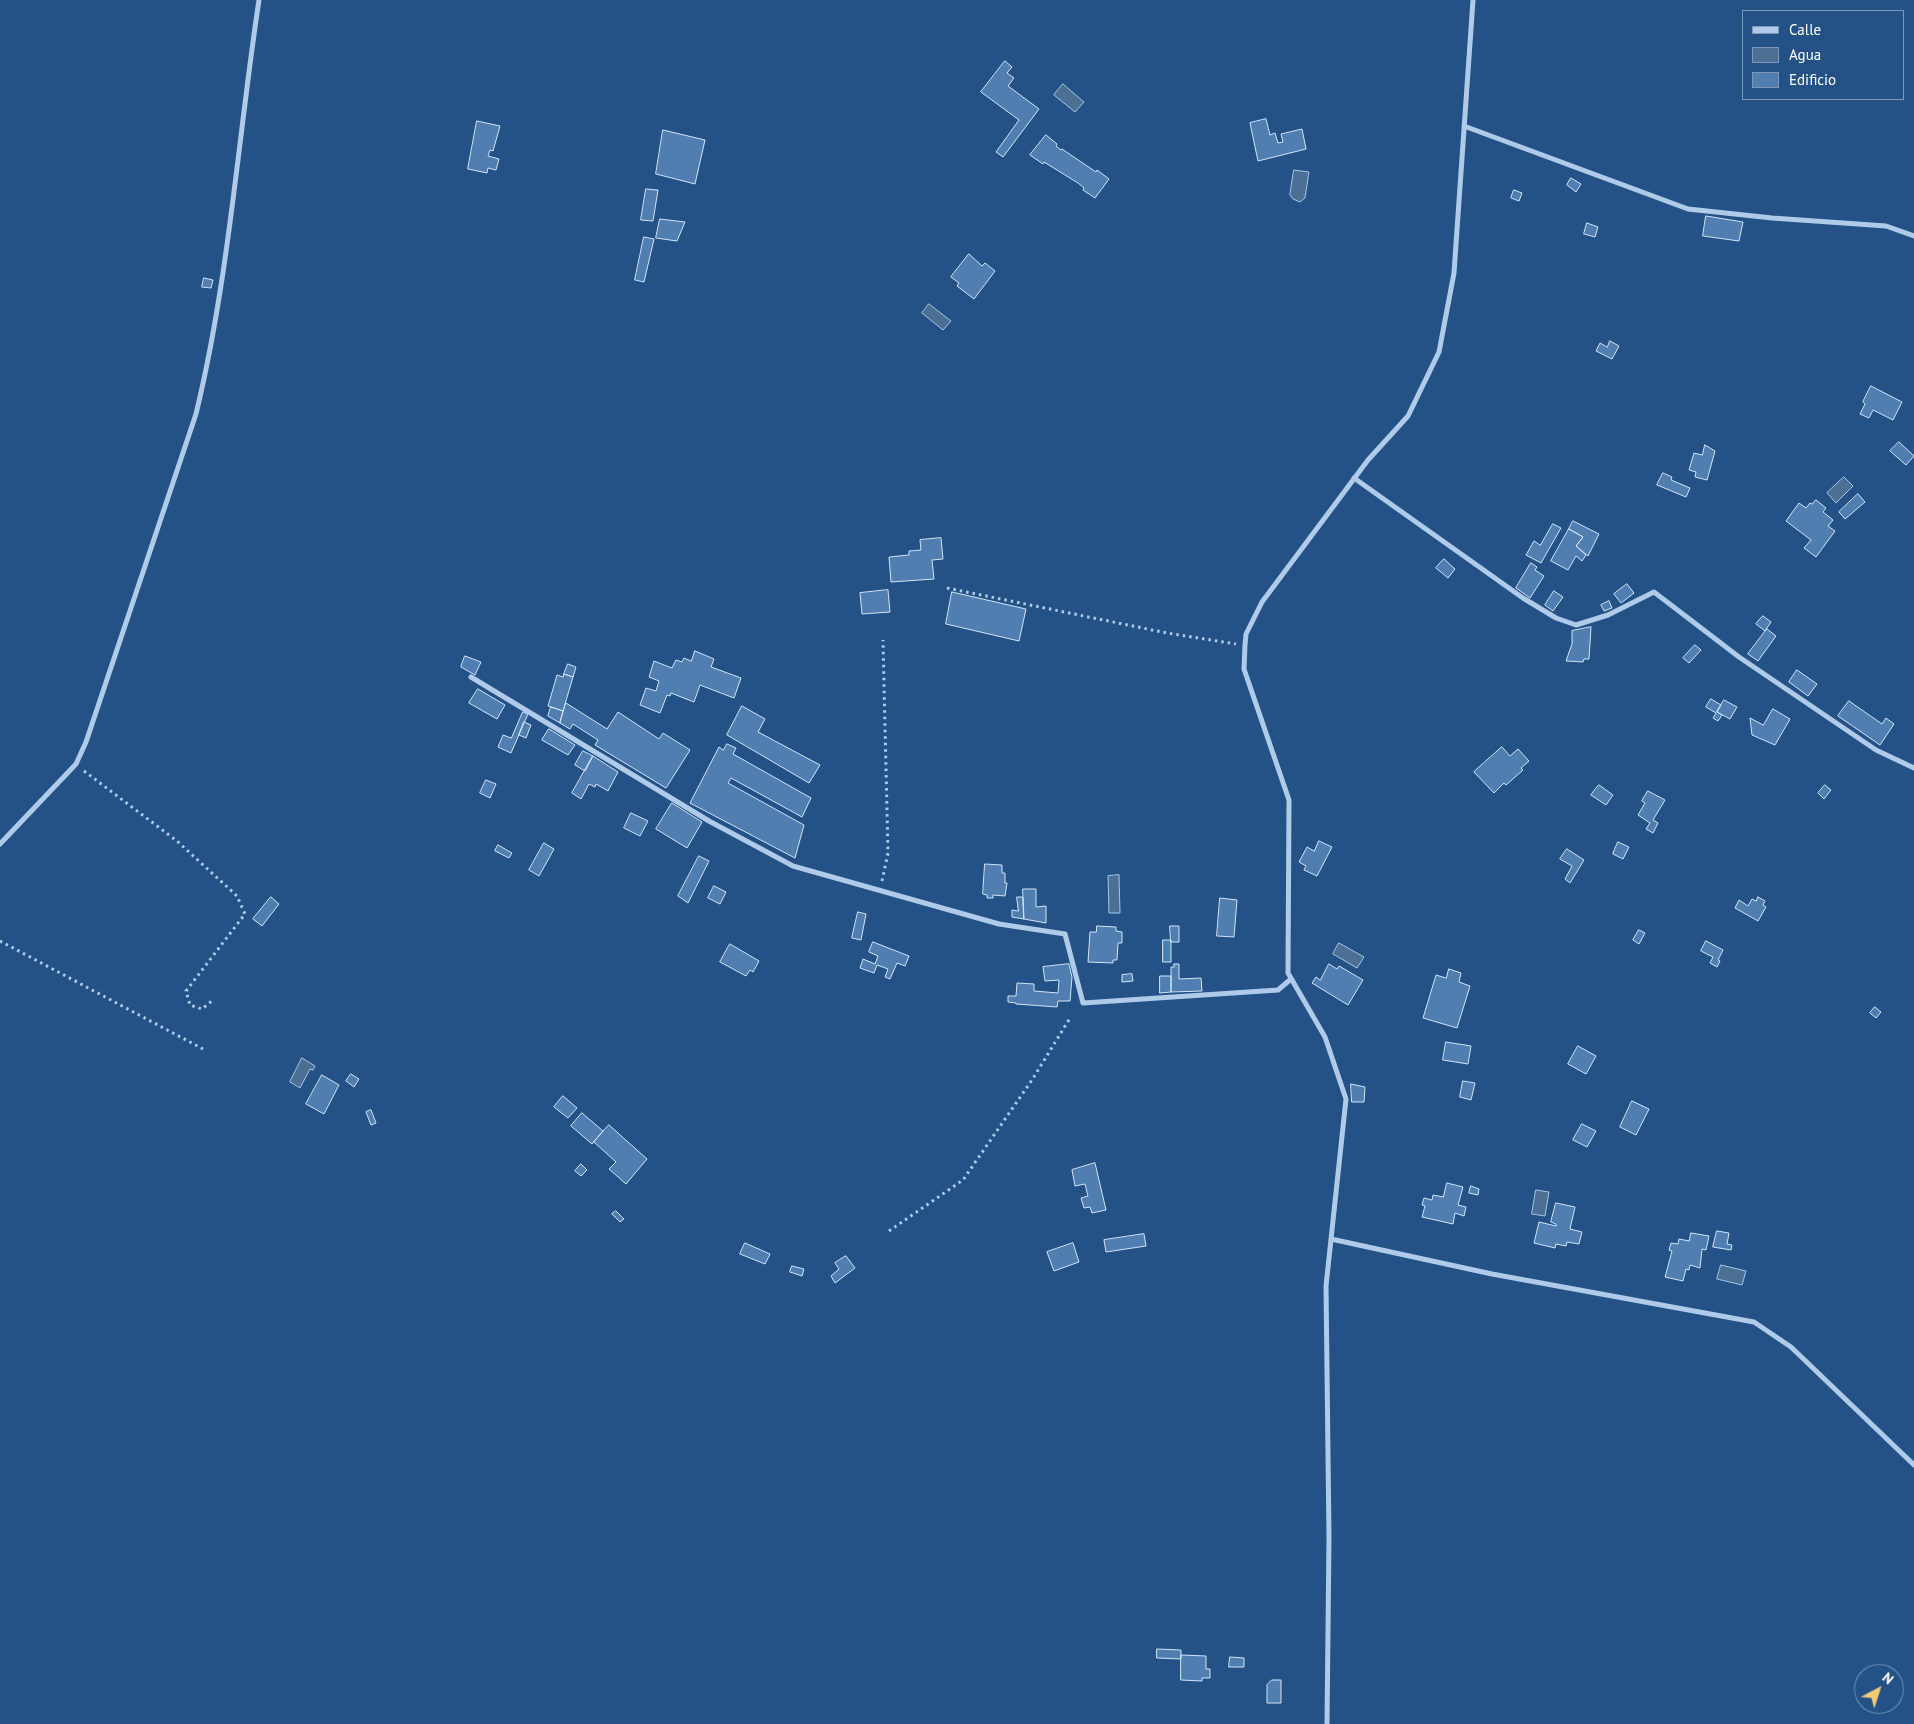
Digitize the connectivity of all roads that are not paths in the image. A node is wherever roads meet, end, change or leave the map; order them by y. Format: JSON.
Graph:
{"nodes":[{"id":1,"x":258,"y":0,"type":"edge"},
{"id":2,"x":1473,"y":0,"type":"edge"},
{"id":3,"x":1464,"y":126,"type":"junction"},
{"id":4,"x":1914,"y":236,"type":"edge"},
{"id":5,"x":1354,"y":478,"type":"junction"},
{"id":6,"x":471,"y":677,"type":"dead end"},
{"id":7,"x":1914,"y":768,"type":"edge"},
{"id":8,"x":0,"y":844,"type":"edge"},
{"id":9,"x":1291,"y":979,"type":"junction"},
{"id":10,"x":1331,"y":1239,"type":"junction"},
{"id":11,"x":1914,"y":1465,"type":"edge"},
{"id":12,"x":1327,"y":1724,"type":"edge"}],
"edges":[{"from":1,"to":8,"type":"street"},
{"from":2,"to":3,"type":"street"},
{"from":3,"to":4,"type":"street"},
{"from":3,"to":5,"type":"street"},
{"from":5,"to":7,"type":"street"},
{"from":5,"to":9,"type":"street"},
{"from":6,"to":9,"type":"street"},
{"from":9,"to":10,"type":"street"},
{"from":10,"to":11,"type":"street"},
{"from":10,"to":12,"type":"street"}]}
